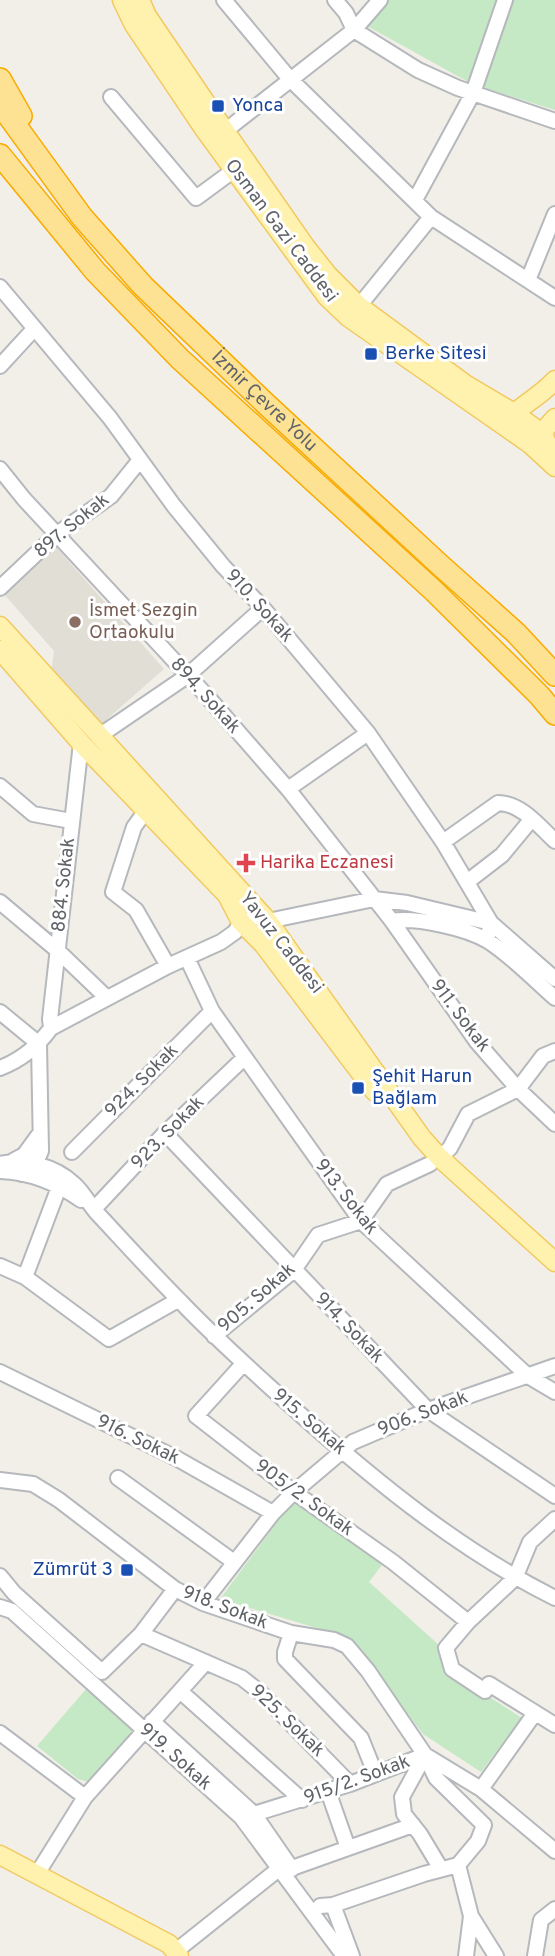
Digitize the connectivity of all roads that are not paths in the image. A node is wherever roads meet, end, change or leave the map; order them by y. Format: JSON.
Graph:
{"nodes":[{"id":1,"x":122,"y":0,"type":"edge"},
{"id":2,"x":140,"y":0,"type":"edge"},
{"id":3,"x":223,"y":0,"type":"edge"},
{"id":4,"x":335,"y":0,"type":"edge"},
{"id":5,"x":380,"y":0,"type":"edge"},
{"id":6,"x":505,"y":0,"type":"edge"},
{"id":7,"x":354,"y":30,"type":"junction"},
{"id":8,"x":289,"y":78,"type":"junction"},
{"id":9,"x":0,"y":79,"type":"edge"},
{"id":10,"x":473,"y":93,"type":"junction"},
{"id":11,"x":111,"y":97,"type":"dead end"},
{"id":12,"x":0,"y":104,"type":"edge"},
{"id":13,"x":555,"y":121,"type":"edge"},
{"id":14,"x":225,"y":131,"type":"junction"},
{"id":15,"x":0,"y":155,"type":"edge"},
{"id":16,"x":39,"y":156,"type":"junction"},
{"id":17,"x":234,"y":170,"type":"junction"},
{"id":18,"x":415,"y":200,"type":"junction"},
{"id":19,"x":555,"y":214,"type":"edge"},
{"id":20,"x":431,"y":217,"type":"junction"},
{"id":21,"x":528,"y":280,"type":"junction"},
{"id":22,"x":0,"y":287,"type":"edge"},
{"id":23,"x":555,"y":298,"type":"edge"},
{"id":24,"x":359,"y":306,"type":"junction"},
{"id":25,"x":34,"y":330,"type":"junction"},
{"id":26,"x":0,"y":366,"type":"edge"},
{"id":27,"x":555,"y":380,"type":"edge"},
{"id":28,"x":555,"y":418,"type":"edge"},
{"id":29,"x":508,"y":420,"type":"junction"},
{"id":30,"x":536,"y":439,"type":"junction"},
{"id":31,"x":555,"y":454,"type":"edge"},
{"id":32,"x":140,"y":460,"type":"junction"},
{"id":33,"x":555,"y":467,"type":"edge"},
{"id":34,"x":0,"y":469,"type":"edge"},
{"id":35,"x":57,"y":534,"type":"junction"},
{"id":36,"x":0,"y":588,"type":"edge"},
{"id":37,"x":263,"y":608,"type":"junction"},
{"id":38,"x":0,"y":626,"type":"edge"},
{"id":39,"x":0,"y":650,"type":"edge"},
{"id":40,"x":555,"y":675,"type":"edge"},
{"id":41,"x":187,"y":676,"type":"junction"},
{"id":42,"x":555,"y":714,"type":"edge"},
{"id":43,"x":368,"y":733,"type":"junction"},
{"id":44,"x":99,"y":736,"type":"junction"},
{"id":45,"x":81,"y":743,"type":"junction"},
{"id":46,"x":0,"y":786,"type":"edge"},
{"id":47,"x":288,"y":789,"type":"junction"},
{"id":48,"x":147,"y":809,"type":"junction"},
{"id":49,"x":531,"y":820,"type":"junction"},
{"id":50,"x":71,"y":821,"type":"junction"},
{"id":51,"x":555,"y":841,"type":"edge"},
{"id":52,"x":443,"y":842,"type":"junction"},
{"id":53,"x":467,"y":882,"type":"junction"},
{"id":54,"x":374,"y":899,"type":"junction"},
{"id":55,"x":0,"y":902,"type":"edge"},
{"id":56,"x":391,"y":921,"type":"junction"},
{"id":57,"x":491,"y":923,"type":"junction"},
{"id":58,"x":253,"y":924,"type":"junction"},
{"id":59,"x":486,"y":940,"type":"junction"},
{"id":60,"x":57,"y":950,"type":"junction"},
{"id":61,"x":187,"y":958,"type":"junction"},
{"id":62,"x":168,"y":965,"type":"junction"},
{"id":63,"x":555,"y":979,"type":"edge"},
{"id":64,"x":106,"y":997,"type":"junction"},
{"id":65,"x":555,"y":998,"type":"edge"},
{"id":66,"x":212,"y":1011,"type":"junction"},
{"id":67,"x":0,"y":1012,"type":"edge"},
{"id":68,"x":51,"y":1028,"type":"junction"},
{"id":69,"x":39,"y":1044,"type":"junction"},
{"id":70,"x":555,"y":1051,"type":"edge"},
{"id":71,"x":243,"y":1059,"type":"junction"},
{"id":72,"x":0,"y":1068,"type":"edge"},
{"id":73,"x":518,"y":1089,"type":"junction"},
{"id":74,"x":555,"y":1124,"type":"edge"},
{"id":75,"x":165,"y":1133,"type":"junction"},
{"id":76,"x":39,"y":1139,"type":"junction"},
{"id":77,"x":72,"y":1152,"type":"dead end"},
{"id":78,"x":435,"y":1161,"type":"junction"},
{"id":79,"x":7,"y":1163,"type":"edge"},
{"id":80,"x":28,"y":1170,"type":"junction"},
{"id":81,"x":0,"y":1171,"type":"edge"},
{"id":82,"x":57,"y":1171,"type":"junction"},
{"id":83,"x":59,"y":1187,"type":"junction"},
{"id":84,"x":94,"y":1209,"type":"junction"},
{"id":85,"x":361,"y":1221,"type":"junction"},
{"id":86,"x":555,"y":1262,"type":"edge"},
{"id":87,"x":0,"y":1266,"type":"edge"},
{"id":88,"x":294,"y":1270,"type":"junction"},
{"id":89,"x":555,"y":1274,"type":"edge"},
{"id":90,"x":25,"y":1277,"type":"junction"},
{"id":91,"x":178,"y":1300,"type":"junction"},
{"id":92,"x":214,"y":1336,"type":"junction"},
{"id":93,"x":243,"y":1364,"type":"junction"},
{"id":94,"x":555,"y":1366,"type":"edge"},
{"id":95,"x":0,"y":1372,"type":"edge"},
{"id":96,"x":528,"y":1376,"type":"junction"},
{"id":97,"x":555,"y":1392,"type":"edge"},
{"id":98,"x":428,"y":1410,"type":"junction"},
{"id":99,"x":342,"y":1451,"type":"junction"},
{"id":100,"x":118,"y":1478,"type":"dead end"},
{"id":101,"x":0,"y":1480,"type":"edge"},
{"id":102,"x":293,"y":1492,"type":"junction"},
{"id":103,"x":555,"y":1496,"type":"edge"},
{"id":104,"x":274,"y":1513,"type":"junction"},
{"id":105,"x":555,"y":1519,"type":"edge"},
{"id":106,"x":234,"y":1562,"type":"junction"},
{"id":107,"x":0,"y":1576,"type":"edge"},
{"id":108,"x":515,"y":1578,"type":"junction"},
{"id":109,"x":175,"y":1589,"type":"junction"},
{"id":110,"x":555,"y":1598,"type":"edge"},
{"id":111,"x":203,"y":1603,"type":"junction"},
{"id":112,"x":0,"y":1607,"type":"edge"},
{"id":113,"x":468,"y":1622,"type":"junction"},
{"id":114,"x":291,"y":1633,"type":"junction"},
{"id":115,"x":141,"y":1634,"type":"junction"},
{"id":116,"x":206,"y":1662,"type":"junction"},
{"id":117,"x":180,"y":1691,"type":"junction"},
{"id":118,"x":535,"y":1713,"type":"junction"},
{"id":119,"x":148,"y":1725,"type":"junction"},
{"id":120,"x":555,"y":1725,"type":"edge"},
{"id":121,"x":0,"y":1733,"type":"edge"},
{"id":122,"x":425,"y":1755,"type":"junction"},
{"id":123,"x":375,"y":1773,"type":"junction"},
{"id":124,"x":350,"y":1784,"type":"junction"},
{"id":125,"x":481,"y":1789,"type":"junction"},
{"id":126,"x":328,"y":1791,"type":"junction"},
{"id":127,"x":85,"y":1797,"type":"junction"},
{"id":128,"x":302,"y":1800,"type":"junction"},
{"id":129,"x":254,"y":1814,"type":"junction"},
{"id":130,"x":413,"y":1825,"type":"junction"},
{"id":131,"x":348,"y":1848,"type":"junction"},
{"id":132,"x":555,"y":1851,"type":"edge"},
{"id":133,"x":0,"y":1854,"type":"edge"},
{"id":134,"x":458,"y":1864,"type":"junction"},
{"id":135,"x":286,"y":1868,"type":"junction"},
{"id":136,"x":441,"y":1869,"type":"junction"},
{"id":137,"x":37,"y":1874,"type":"junction"},
{"id":138,"x":327,"y":1905,"type":"junction"},
{"id":139,"x":555,"y":1909,"type":"edge"},
{"id":140,"x":471,"y":1916,"type":"junction"},
{"id":141,"x":327,"y":1930,"type":"junction"},
{"id":142,"x":178,"y":1954,"type":"edge"},
{"id":143,"x":344,"y":1956,"type":"edge"},
{"id":144,"x":352,"y":1956,"type":"edge"},
{"id":145,"x":466,"y":1956,"type":"edge"},
{"id":146,"x":496,"y":1956,"type":"edge"},
{"id":147,"x":535,"y":1956,"type":"edge"}],
"edges":[{"from":1,"to":17,"type":"main road","name":"Osman Gazi Caddesi"},
{"from":2,"to":14,"type":"main road","name":"Osman Gazi Caddesi"},
{"from":3,"to":8,"type":"street"},
{"from":4,"to":7,"type":"street"},
{"from":5,"to":7,"type":"street"},
{"from":6,"to":10,"type":"street"},
{"from":7,"to":8,"type":"street"},
{"from":7,"to":10,"type":"street"},
{"from":8,"to":14,"type":"street"},
{"from":8,"to":18,"type":"street"},
{"from":9,"to":16,"type":"highway"},
{"from":10,"to":13,"type":"street"},
{"from":10,"to":18,"type":"street"},
{"from":11,"to":17,"type":"street"},
{"from":12,"to":16,"type":"highway","name":"İzmir Çevre Yolu"},
{"from":14,"to":24,"type":"main road","name":"Osman Gazi Caddesi"},
{"from":15,"to":42,"type":"highway","name":"İzmir Çevre Yolu"},
{"from":16,"to":40,"type":"highway","name":"İzmir Çevre Yolu"},
{"from":17,"to":29,"type":"main road","name":"Osman Gazi Caddesi"},
{"from":18,"to":20,"type":"street"},
{"from":19,"to":21,"type":"street"},
{"from":20,"to":21,"type":"street"},
{"from":20,"to":24,"type":"street"},
{"from":21,"to":23,"type":"street"},
{"from":22,"to":25,"type":"street","name":"910. Sokak"},
{"from":24,"to":29,"type":"main road","name":"Osman Gazi Caddesi"},
{"from":25,"to":26,"type":"street"},
{"from":25,"to":32,"type":"street","name":"910. Sokak"},
{"from":27,"to":29,"type":"main road"},
{"from":28,"to":30,"type":"main road"},
{"from":29,"to":30,"type":"main road","name":"Osman Gazi Caddesi"},
{"from":30,"to":31,"type":"main road","name":"Osman Gazi Caddesi"},
{"from":30,"to":33,"type":"main road","name":"Osman Gazi Caddesi"},
{"from":32,"to":35,"type":"street","name":"897. Sokak"},
{"from":32,"to":37,"type":"street","name":"910. Sokak"},
{"from":34,"to":35,"type":"street","name":"894. Sokak"},
{"from":35,"to":36,"type":"street","name":"897. Sokak"},
{"from":35,"to":41,"type":"street","name":"894. Sokak"},
{"from":37,"to":41,"type":"street"},
{"from":37,"to":43,"type":"street","name":"910. Sokak"},
{"from":38,"to":44,"type":"main road","name":"Yavuz Caddesi"},
{"from":39,"to":45,"type":"main road","name":"Yavuz Caddesi"},
{"from":41,"to":44,"type":"street"},
{"from":41,"to":47,"type":"street","name":"894. Sokak"},
{"from":43,"to":47,"type":"street"},
{"from":43,"to":52,"type":"street","name":"910. Sokak"},
{"from":44,"to":58,"type":"main road","name":"Yavuz Caddesi"},
{"from":45,"to":48,"type":"main road","name":"Yavuz Caddesi"},
{"from":45,"to":50,"type":"street","name":"884. Sokak"},
{"from":46,"to":50,"type":"street"},
{"from":47,"to":54,"type":"street","name":"894. Sokak"},
{"from":48,"to":58,"type":"main road","name":"Yavuz Caddesi"},
{"from":48,"to":62,"type":"street"},
{"from":49,"to":51,"type":"street"},
{"from":49,"to":52,"type":"street"},
{"from":49,"to":53,"type":"street"},
{"from":50,"to":60,"type":"street","name":"884. Sokak"},
{"from":52,"to":53,"type":"street","name":"910. Sokak"},
{"from":53,"to":57,"type":"street","name":"910. Sokak"},
{"from":54,"to":56,"type":"street","name":"911. Sokak"},
{"from":54,"to":57,"type":"street"},
{"from":54,"to":58,"type":"street"},
{"from":55,"to":60,"type":"street"},
{"from":56,"to":59,"type":"street"},
{"from":56,"to":73,"type":"street","name":"911. Sokak"},
{"from":57,"to":59,"type":"street"},
{"from":57,"to":63,"type":"street"},
{"from":58,"to":61,"type":"street"},
{"from":58,"to":78,"type":"main road","name":"Yavuz Caddesi"},
{"from":59,"to":65,"type":"street"},
{"from":60,"to":64,"type":"street"},
{"from":60,"to":68,"type":"street","name":"884. Sokak"},
{"from":61,"to":62,"type":"street"},
{"from":61,"to":66,"type":"street","name":"913. Sokak"},
{"from":62,"to":64,"type":"street"},
{"from":64,"to":68,"type":"street"},
{"from":66,"to":71,"type":"street","name":"913. Sokak"},
{"from":66,"to":77,"type":"street","name":"924. Sokak"},
{"from":67,"to":69,"type":"street"},
{"from":68,"to":69,"type":"street"},
{"from":69,"to":72,"type":"street"},
{"from":69,"to":76,"type":"street"},
{"from":70,"to":73,"type":"street"},
{"from":71,"to":75,"type":"street","name":"923. Sokak"},
{"from":71,"to":85,"type":"street","name":"913. Sokak"},
{"from":73,"to":74,"type":"street","name":"911. Sokak"},
{"from":73,"to":78,"type":"street"},
{"from":75,"to":84,"type":"street","name":"923. Sokak"},
{"from":75,"to":88,"type":"street","name":"914. Sokak"},
{"from":76,"to":79,"type":"street"},
{"from":76,"to":80,"type":"street"},
{"from":76,"to":82,"type":"street"},
{"from":78,"to":85,"type":"street"},
{"from":78,"to":86,"type":"main road","name":"Yavuz Caddesi"},
{"from":78,"to":89,"type":"main road","name":"Yavuz Caddesi"},
{"from":79,"to":80,"type":"street","name":"915. Sokak"},
{"from":80,"to":81,"type":"street","name":"915. Sokak"},
{"from":80,"to":82,"type":"street","name":"915. Sokak"},
{"from":80,"to":83,"type":"street","name":"915. Sokak"},
{"from":82,"to":84,"type":"street","name":"915. Sokak"},
{"from":83,"to":84,"type":"street","name":"915. Sokak"},
{"from":83,"to":90,"type":"street"},
{"from":84,"to":91,"type":"street","name":"915. Sokak"},
{"from":85,"to":88,"type":"street","name":"905. Sokak"},
{"from":85,"to":96,"type":"street","name":"913. Sokak"},
{"from":87,"to":90,"type":"street"},
{"from":88,"to":92,"type":"street","name":"905. Sokak"},
{"from":88,"to":98,"type":"street","name":"914. Sokak"},
{"from":90,"to":91,"type":"street"},
{"from":91,"to":92,"type":"street","name":"915. Sokak"},
{"from":92,"to":93,"type":"street","name":"915. Sokak"},
{"from":93,"to":99,"type":"street","name":"915. Sokak"},
{"from":93,"to":102,"type":"street","name":"905/2. Sokak"},
{"from":94,"to":96,"type":"street","name":"906. Sokak"},
{"from":95,"to":104,"type":"street","name":"916. Sokak"},
{"from":96,"to":97,"type":"street","name":"913. Sokak"},
{"from":96,"to":98,"type":"street","name":"906. Sokak"},
{"from":98,"to":99,"type":"street","name":"906. Sokak"},
{"from":98,"to":103,"type":"street","name":"914. Sokak"},
{"from":99,"to":102,"type":"street","name":"906. Sokak"},
{"from":99,"to":108,"type":"street","name":"915. Sokak"},
{"from":100,"to":106,"type":"street"},
{"from":101,"to":109,"type":"street","name":"918. Sokak"},
{"from":102,"to":104,"type":"street","name":"906. Sokak"},
{"from":102,"to":113,"type":"street","name":"905/2. Sokak"},
{"from":104,"to":106,"type":"street","name":"906. Sokak"},
{"from":105,"to":108,"type":"street"},
{"from":106,"to":111,"type":"street","name":"906. Sokak"},
{"from":107,"to":115,"type":"street"},
{"from":108,"to":110,"type":"street","name":"915. Sokak"},
{"from":108,"to":113,"type":"street"},
{"from":109,"to":111,"type":"street","name":"918. Sokak"},
{"from":109,"to":115,"type":"street"},
{"from":111,"to":114,"type":"street","name":"918. Sokak"},
{"from":112,"to":119,"type":"street","name":"919. Sokak"},
{"from":113,"to":118,"type":"street"},
{"from":114,"to":122,"type":"street","name":"918. Sokak"},
{"from":114,"to":123,"type":"street"},
{"from":115,"to":116,"type":"street","name":"925. Sokak"},
{"from":116,"to":117,"type":"street"},
{"from":116,"to":124,"type":"street","name":"925. Sokak"},
{"from":117,"to":119,"type":"street"},
{"from":117,"to":128,"type":"street"},
{"from":118,"to":120,"type":"street"},
{"from":118,"to":125,"type":"street"},
{"from":119,"to":127,"type":"street"},
{"from":119,"to":129,"type":"street","name":"919. Sokak"},
{"from":119,"to":135,"type":"street","name":"919. Sokak"},
{"from":121,"to":127,"type":"street"},
{"from":122,"to":123,"type":"street","name":"915/2. Sokak"},
{"from":122,"to":125,"type":"street","name":"915/2. Sokak"},
{"from":122,"to":130,"type":"street"},
{"from":122,"to":134,"type":"street","name":"918. Sokak"},
{"from":123,"to":124,"type":"street","name":"915/2. Sokak"},
{"from":124,"to":126,"type":"street","name":"915/2. Sokak"},
{"from":125,"to":132,"type":"street","name":"915/2. Sokak"},
{"from":126,"to":128,"type":"street","name":"915/2. Sokak"},
{"from":126,"to":131,"type":"street"},
{"from":127,"to":137,"type":"street"},
{"from":128,"to":129,"type":"street","name":"915/2. Sokak"},
{"from":129,"to":135,"type":"street","name":"919. Sokak"},
{"from":130,"to":131,"type":"street"},
{"from":130,"to":136,"type":"street"},
{"from":131,"to":135,"type":"street"},
{"from":133,"to":137,"type":"main road"},
{"from":134,"to":136,"type":"street"},
{"from":134,"to":140,"type":"street"},
{"from":135,"to":138,"type":"street","name":"919. Sokak"},
{"from":135,"to":141,"type":"street","name":"919. Sokak"},
{"from":135,"to":142,"type":"street"},
{"from":136,"to":138,"type":"street"},
{"from":137,"to":142,"type":"main road"},
{"from":138,"to":141,"type":"street","name":"919. Sokak"},
{"from":138,"to":144,"type":"street","name":"919. Sokak"},
{"from":139,"to":147,"type":"street"},
{"from":140,"to":145,"type":"street"},
{"from":140,"to":146,"type":"street"},
{"from":141,"to":143,"type":"street","name":"919. Sokak"}]}
